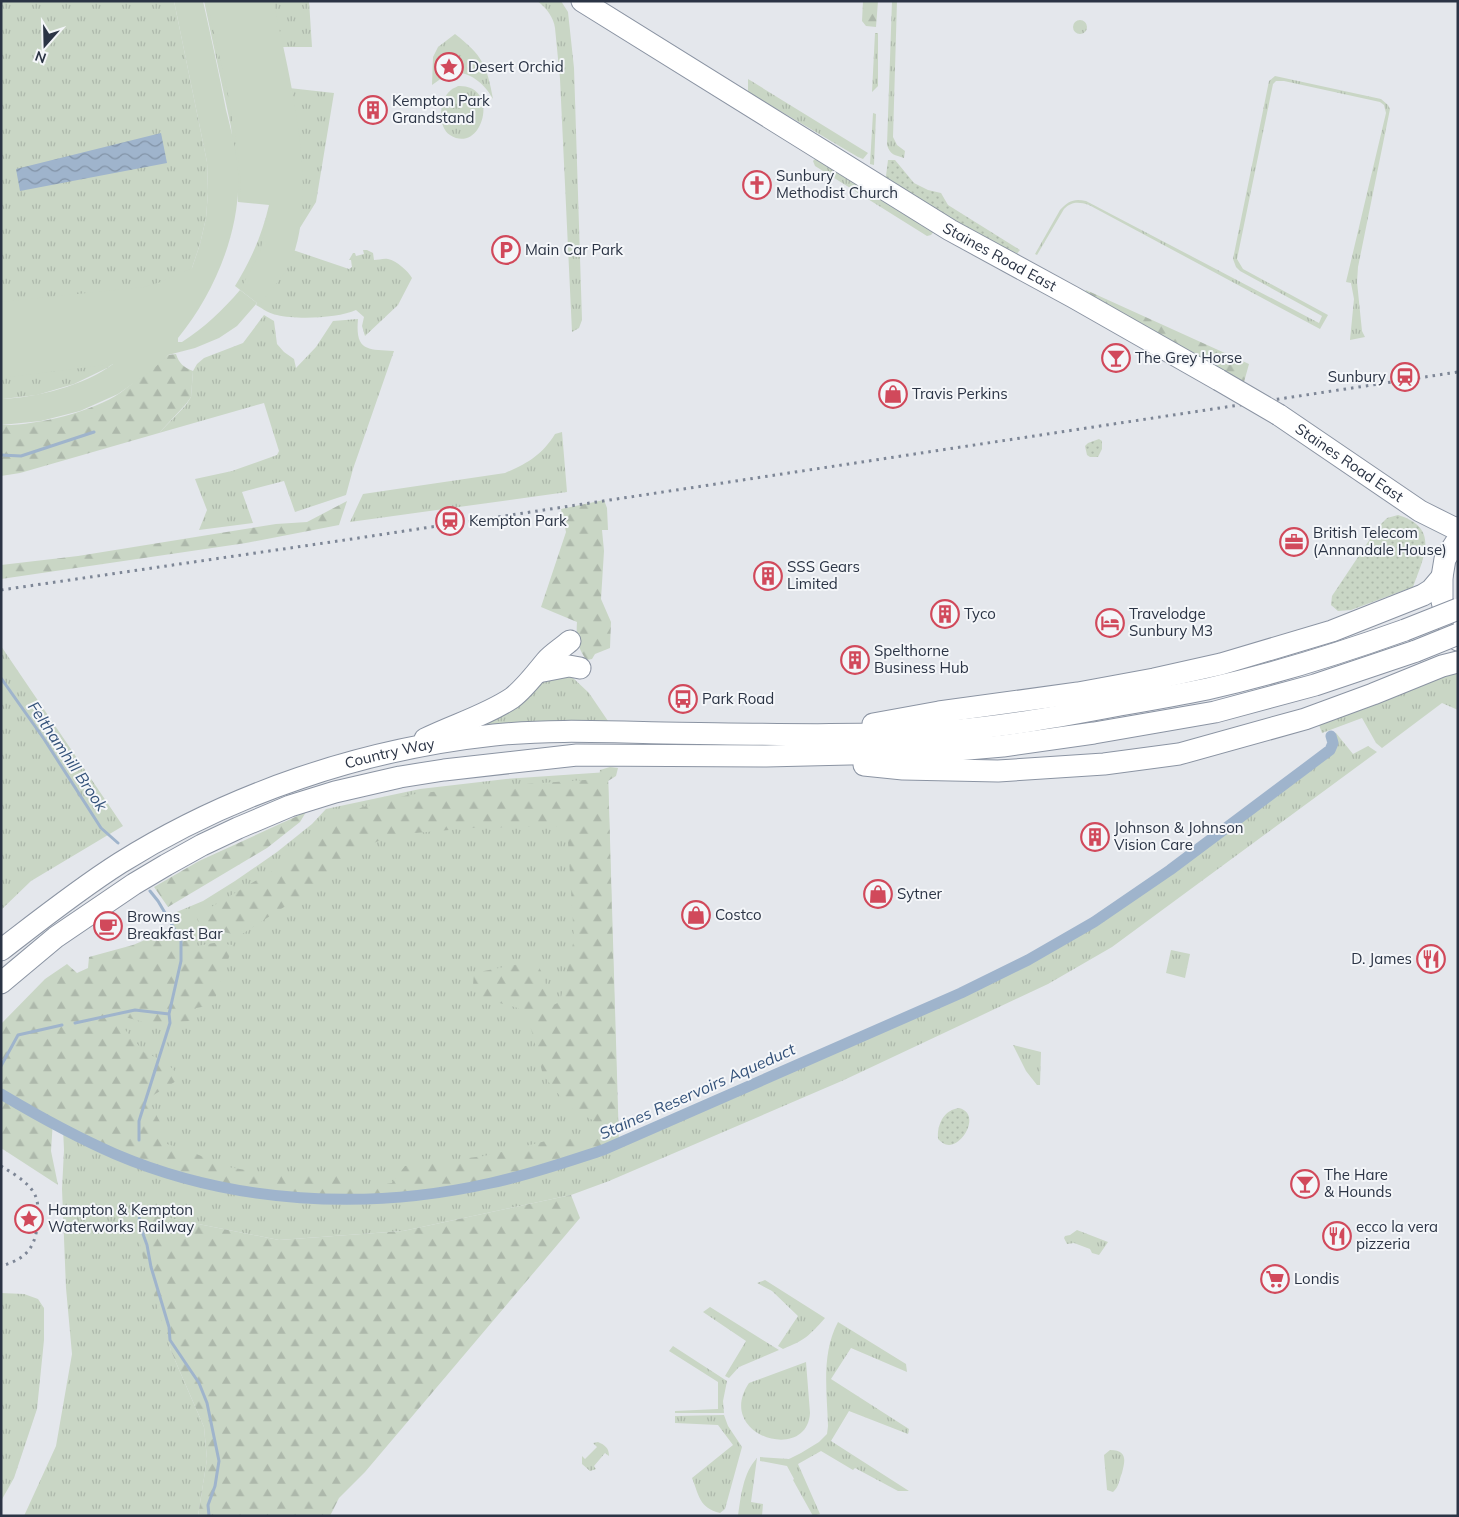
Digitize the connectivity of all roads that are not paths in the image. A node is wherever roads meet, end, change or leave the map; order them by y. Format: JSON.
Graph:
{"nodes":[{"id":1,"x":582,"y":1,"type":"edge"},
{"id":2,"x":1420,"y":511,"type":"junction"},
{"id":3,"x":1458,"y":528,"type":"edge"},
{"id":4,"x":1458,"y":538,"type":"edge"},
{"id":5,"x":1444,"y":568,"type":"junction"},
{"id":6,"x":1458,"y":609,"type":"edge"},
{"id":7,"x":1458,"y":634,"type":"edge"},
{"id":8,"x":1458,"y":640,"type":"edge"},
{"id":9,"x":570,"y":642,"type":"dead end"},
{"id":10,"x":1458,"y":662,"type":"edge"},
{"id":11,"x":580,"y":668,"type":"dead end"},
{"id":12,"x":538,"y":672,"type":"junction"},
{"id":13,"x":829,"y":735,"type":"junction"},
{"id":14,"x":406,"y":748,"type":"junction"},
{"id":15,"x":766,"y":756,"type":"junction"},
{"id":16,"x":1,"y":950,"type":"edge"},
{"id":17,"x":1,"y":983,"type":"edge"}],
"edges":[{"from":1,"to":2,"type":"highway","name":"Staines Road East","bridge":true},
{"from":2,"to":3,"type":"highway","name":"Staines Road East"},
{"from":2,"to":5,"type":"highway","name":"Staines Road East"},
{"from":4,"to":5,"type":"highway"},
{"from":5,"to":8,"type":"highway"},
{"from":5,"to":13,"type":"highway"},
{"from":6,"to":13,"type":"highway","bridge":true},
{"from":7,"to":15,"type":"highway","bridge":true},
{"from":9,"to":12,"type":"highway"},
{"from":10,"to":15,"type":"highway"},
{"from":11,"to":12,"type":"highway"},
{"from":12,"to":14,"type":"highway"},
{"from":13,"to":14,"type":"highway","name":"Country Way"},
{"from":14,"to":16,"type":"highway","name":"Country Way"},
{"from":15,"to":17,"type":"highway","name":"Country Way"}]}
